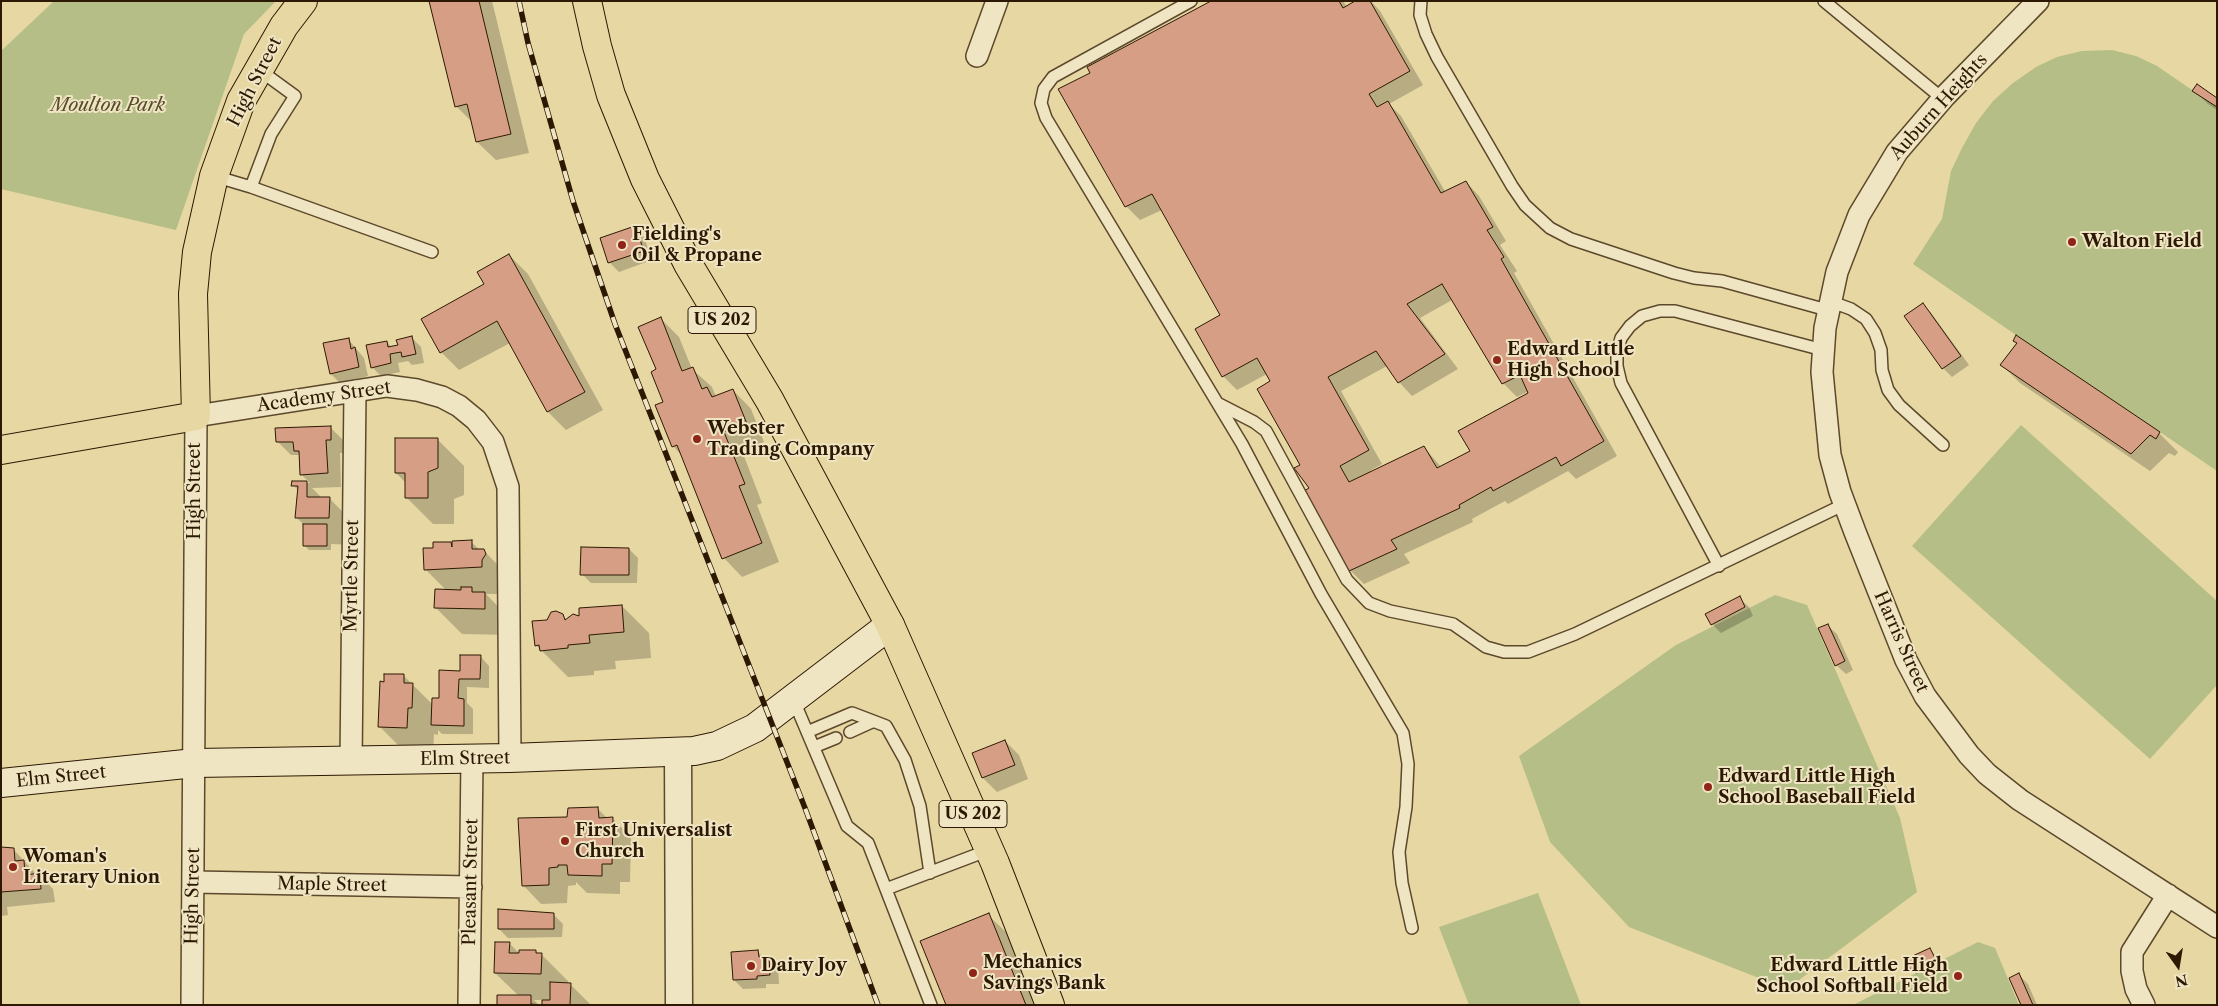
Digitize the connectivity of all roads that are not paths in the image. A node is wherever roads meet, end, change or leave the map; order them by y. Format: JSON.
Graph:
{"nodes":[{"id":1,"x":303,"y":1,"type":"edge"},
{"id":2,"x":587,"y":1,"type":"edge"},
{"id":3,"x":997,"y":1,"type":"edge"},
{"id":4,"x":1191,"y":1,"type":"edge"},
{"id":5,"x":1421,"y":1,"type":"edge"},
{"id":6,"x":1824,"y":1,"type":"edge"},
{"id":7,"x":2038,"y":1,"type":"edge"},
{"id":8,"x":977,"y":56,"type":"dead end"},
{"id":9,"x":258,"y":69,"type":"junction"},
{"id":10,"x":1943,"y":99,"type":"junction"},
{"id":11,"x":214,"y":176,"type":"junction"},
{"id":12,"x":251,"y":186,"type":"junction"},
{"id":13,"x":432,"y":252,"type":"dead end"},
{"id":14,"x":1828,"y":306,"type":"junction"},
{"id":15,"x":1823,"y":350,"type":"junction"},
{"id":16,"x":355,"y":391,"type":"junction"},
{"id":17,"x":1218,"y":404,"type":"junction"},
{"id":18,"x":196,"y":416,"type":"junction"},
{"id":19,"x":1943,"y":445,"type":"dead end"},
{"id":20,"x":1,"y":450,"type":"edge"},
{"id":21,"x":1845,"y":504,"type":"junction"},
{"id":22,"x":1719,"y":566,"type":"junction"},
{"id":23,"x":890,"y":625,"type":"junction"},
{"id":24,"x":794,"y":701,"type":"junction"},
{"id":25,"x":872,"y":722,"type":"junction"},
{"id":26,"x":807,"y":732,"type":"junction"},
{"id":27,"x":850,"y":732,"type":"dead end"},
{"id":28,"x":836,"y":738,"type":"dead end"},
{"id":29,"x":814,"y":747,"type":"junction"},
{"id":30,"x":678,"y":752,"type":"junction"},
{"id":31,"x":510,"y":758,"type":"junction"},
{"id":32,"x":472,"y":759,"type":"junction"},
{"id":33,"x":351,"y":762,"type":"junction"},
{"id":34,"x":195,"y":763,"type":"junction"},
{"id":35,"x":1,"y":784,"type":"edge"},
{"id":36,"x":989,"y":850,"type":"junction"},
{"id":37,"x":930,"y":873,"type":"junction"},
{"id":38,"x":193,"y":882,"type":"junction"},
{"id":39,"x":471,"y":887,"type":"junction"},
{"id":40,"x":886,"y":889,"type":"junction"},
{"id":41,"x":2168,"y":895,"type":"junction"},
{"id":42,"x":2217,"y":927,"type":"edge"},
{"id":43,"x":1412,"y":928,"type":"dead end"},
{"id":44,"x":192,"y":1005,"type":"edge"},
{"id":45,"x":469,"y":1005,"type":"edge"},
{"id":46,"x":678,"y":1005,"type":"edge"},
{"id":47,"x":931,"y":1005,"type":"edge"},
{"id":48,"x":1050,"y":1005,"type":"edge"},
{"id":49,"x":2144,"y":1005,"type":"edge"}],
"edges":[{"from":1,"to":9,"type":"main road","name":"High Street"},
{"from":2,"to":23,"type":"main road","number":"US 202"},
{"from":3,"to":8,"type":"street"},
{"from":4,"to":17,"type":"lane"},
{"from":5,"to":14,"type":"lane"},
{"from":6,"to":10,"type":"lane"},
{"from":7,"to":10,"type":"street","name":"Auburn Heights"},
{"from":9,"to":11,"type":"main road","name":"High Street"},
{"from":9,"to":12,"type":"lane"},
{"from":10,"to":14,"type":"street","name":"Auburn Heights"},
{"from":11,"to":12,"type":"lane"},
{"from":11,"to":18,"type":"main road","name":"High Street"},
{"from":12,"to":13,"type":"lane"},
{"from":14,"to":15,"type":"street","name":"Harris Street"},
{"from":14,"to":19,"type":"lane"},
{"from":15,"to":21,"type":"street","name":"Harris Street"},
{"from":15,"to":22,"type":"lane"},
{"from":16,"to":18,"type":"street","name":"Academy Street"},
{"from":16,"to":31,"type":"street","name":"Academy Street"},
{"from":16,"to":33,"type":"street","name":"Myrtle Street"},
{"from":17,"to":22,"type":"lane"},
{"from":17,"to":43,"type":"lane"},
{"from":18,"to":20,"type":"main road","name":"Academy Street"},
{"from":18,"to":34,"type":"street","name":"High Street"},
{"from":21,"to":22,"type":"lane"},
{"from":21,"to":41,"type":"street","name":"Harris Street"},
{"from":23,"to":24,"type":"main road","name":"Elm Street"},
{"from":23,"to":36,"type":"main road","number":"US 202"},
{"from":24,"to":26,"type":"lane"},
{"from":24,"to":30,"type":"main road","name":"Elm Street"},
{"from":25,"to":26,"type":"lane"},
{"from":25,"to":27,"type":"lane"},
{"from":25,"to":37,"type":"lane"},
{"from":26,"to":29,"type":"lane"},
{"from":28,"to":29,"type":"lane"},
{"from":29,"to":40,"type":"lane"},
{"from":30,"to":31,"type":"main road","name":"Elm Street"},
{"from":30,"to":46,"type":"street"},
{"from":31,"to":32,"type":"main road","name":"Elm Street"},
{"from":32,"to":33,"type":"main road","name":"Elm Street"},
{"from":32,"to":39,"type":"street","name":"Pleasant Street"},
{"from":33,"to":34,"type":"main road","name":"Elm Street"},
{"from":34,"to":35,"type":"main road","name":"Elm Street"},
{"from":34,"to":38,"type":"street","name":"High Street"},
{"from":36,"to":37,"type":"lane"},
{"from":36,"to":48,"type":"main road","number":"US 202"},
{"from":37,"to":40,"type":"lane"},
{"from":38,"to":39,"type":"street","name":"Maple Street"},
{"from":38,"to":44,"type":"street","name":"High Street"},
{"from":39,"to":45,"type":"street","name":"Pleasant Street"},
{"from":40,"to":47,"type":"lane"},
{"from":41,"to":42,"type":"street","name":"Harris Street"},
{"from":41,"to":49,"type":"street"}]}
